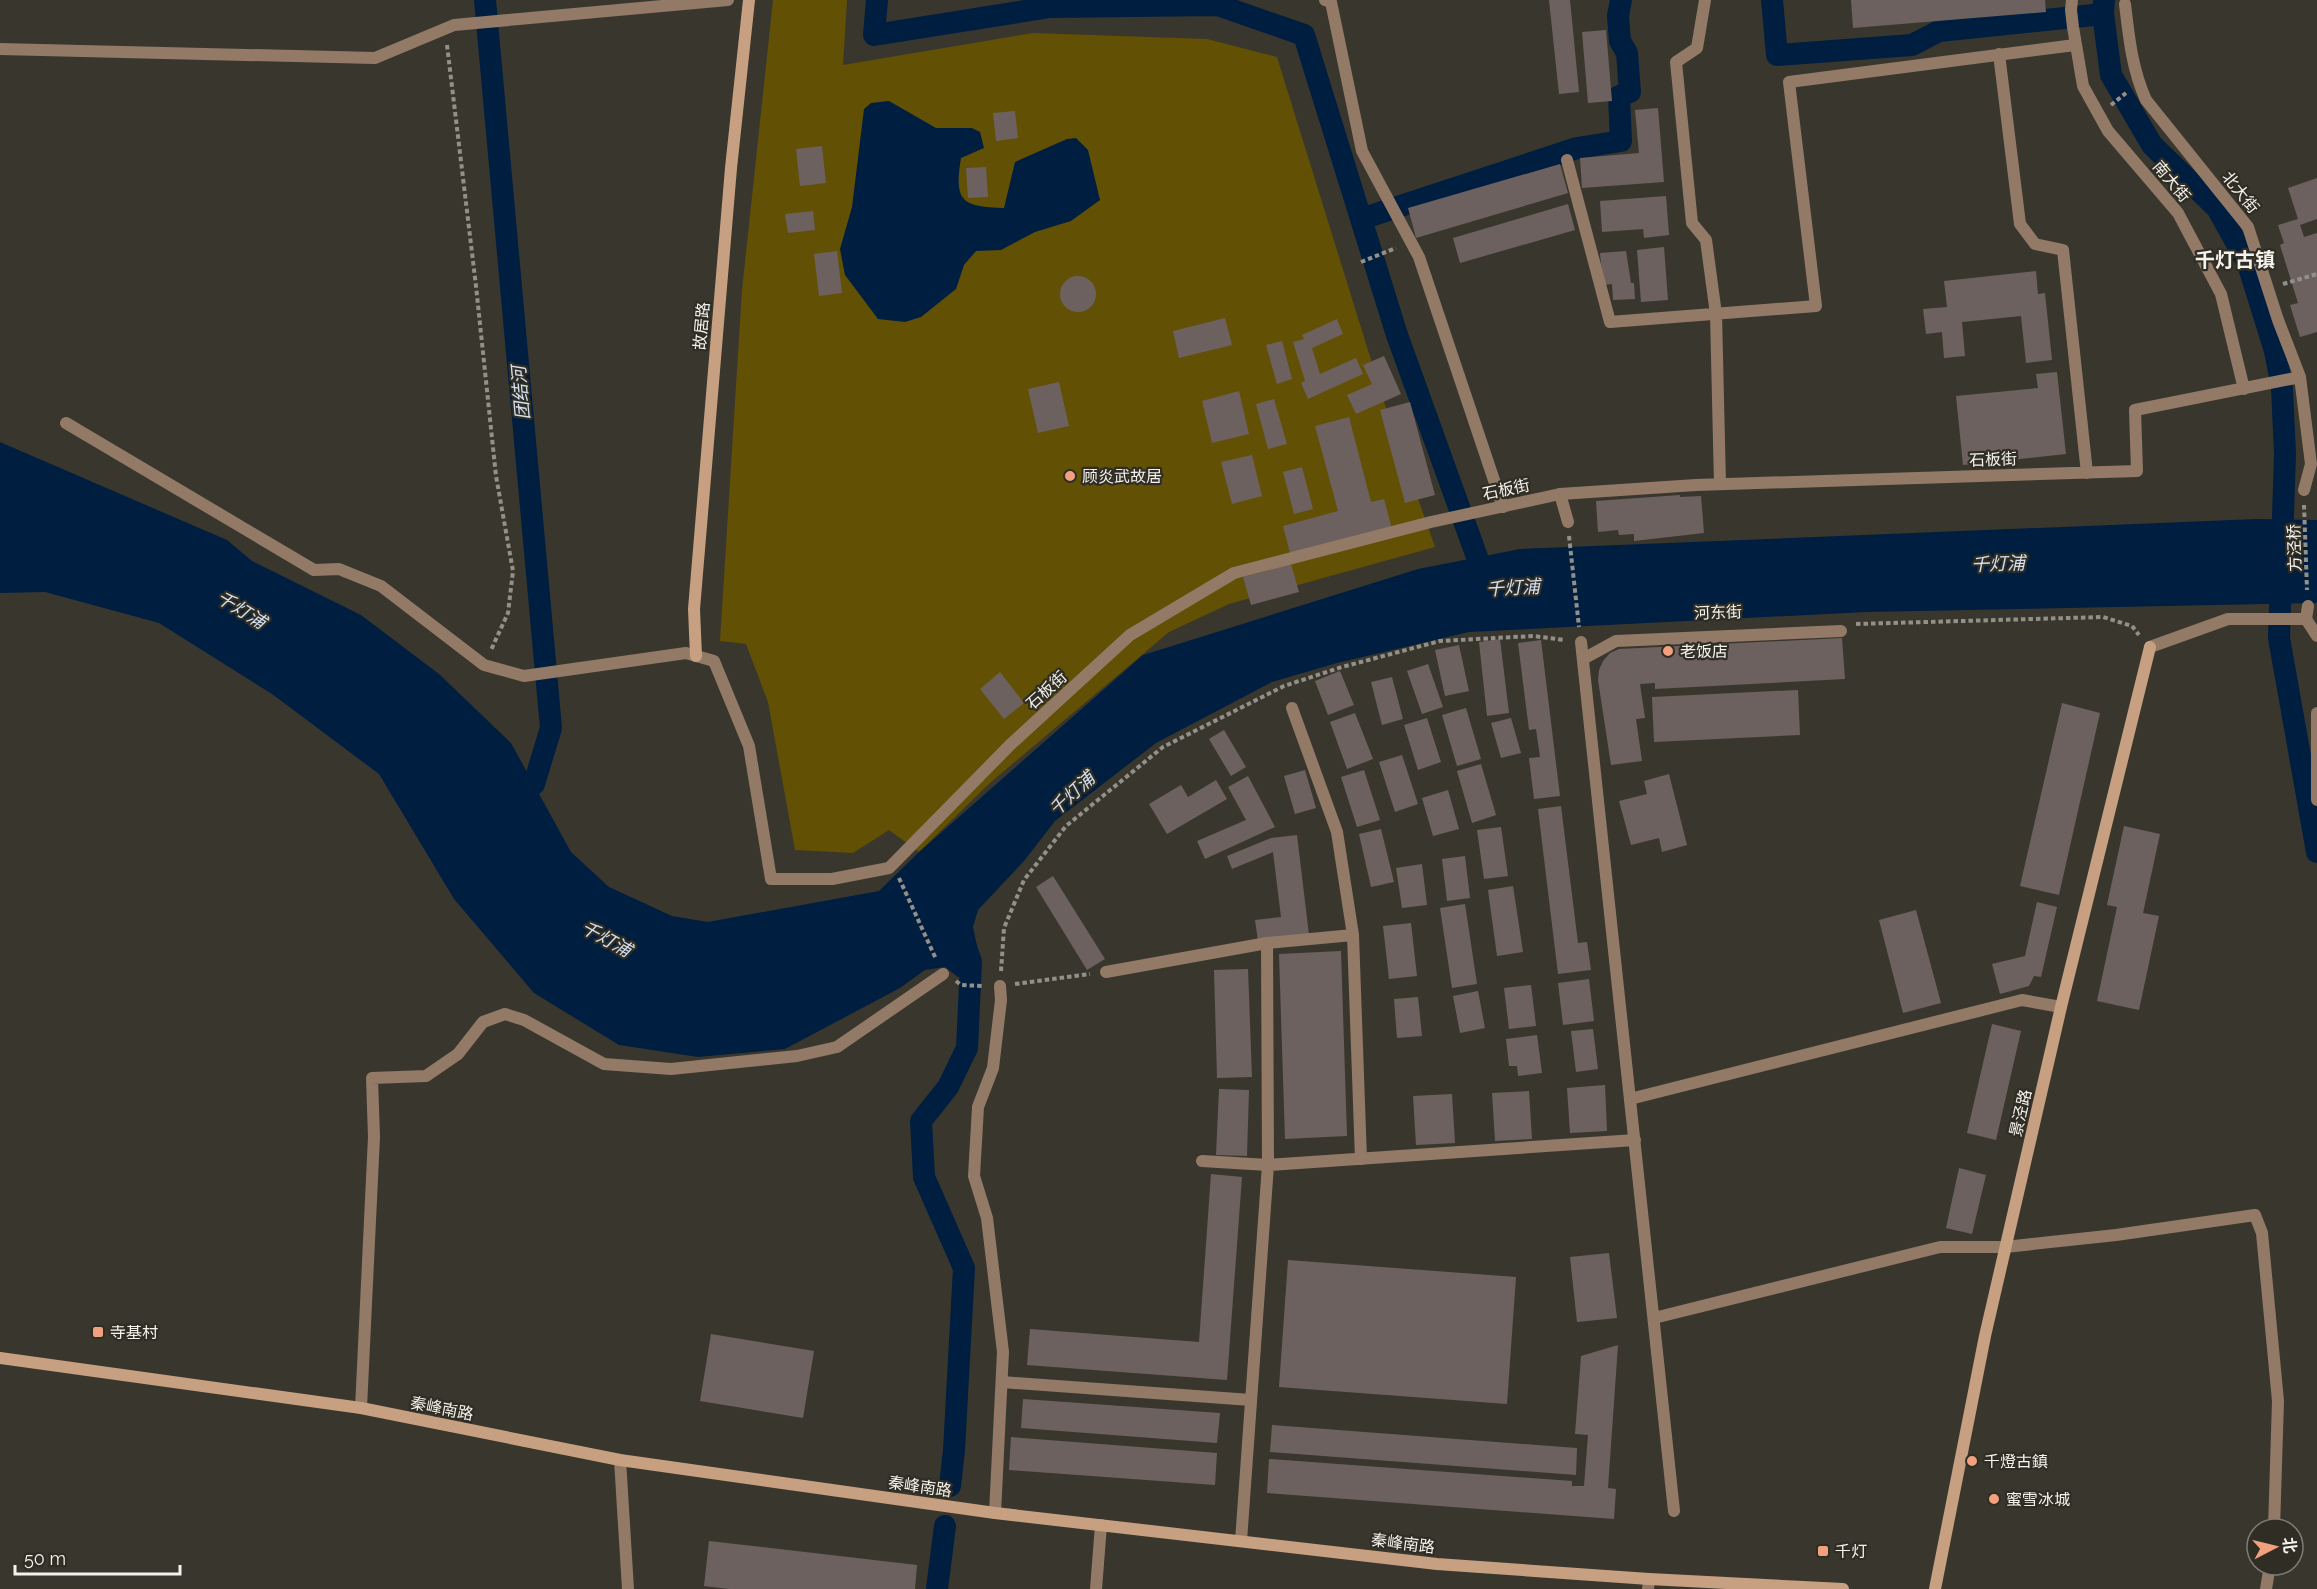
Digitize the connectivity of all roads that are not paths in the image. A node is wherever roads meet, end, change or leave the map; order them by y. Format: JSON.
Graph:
{"nodes":[{"id":1,"x":728,"y":0,"type":"edge"},
{"id":2,"x":749,"y":0,"type":"edge"},
{"id":3,"x":1324,"y":0,"type":"edge"},
{"id":4,"x":1705,"y":0,"type":"edge"},
{"id":5,"x":2126,"y":2,"type":"edge"},
{"id":6,"x":2071,"y":5,"type":"edge"},
{"id":7,"x":2075,"y":45,"type":"junction"},
{"id":8,"x":0,"y":49,"type":"edge"},
{"id":9,"x":1999,"y":54,"type":"junction"},
{"id":10,"x":1567,"y":160,"type":"dead end"},
{"id":11,"x":1716,"y":314,"type":"junction"},
{"id":12,"x":2300,"y":377,"type":"junction"},
{"id":13,"x":2244,"y":389,"type":"junction"},
{"id":14,"x":66,"y":423,"type":"dead end"},
{"id":15,"x":2086,"y":472,"type":"junction"},
{"id":16,"x":1720,"y":484,"type":"junction"},
{"id":17,"x":2304,"y":490,"type":"road end"},
{"id":18,"x":1560,"y":494,"type":"junction"},
{"id":19,"x":1503,"y":507,"type":"junction"},
{"id":20,"x":1568,"y":522,"type":"road end"},
{"id":21,"x":2308,"y":606,"type":"road end"},
{"id":22,"x":2306,"y":619,"type":"junction"},
{"id":23,"x":1841,"y":631,"type":"dead end"},
{"id":24,"x":2317,"y":636,"type":"edge"},
{"id":25,"x":1581,"y":642,"type":"road end"},
{"id":26,"x":696,"y":656,"type":"junction"},
{"id":27,"x":1583,"y":659,"type":"junction"},
{"id":28,"x":1292,"y":708,"type":"dead end"},
{"id":29,"x":2317,"y":713,"type":"edge"},
{"id":30,"x":2317,"y":800,"type":"edge"},
{"id":31,"x":1353,"y":935,"type":"junction"},
{"id":32,"x":1267,"y":943,"type":"junction"},
{"id":33,"x":942,"y":972,"type":"road end"},
{"id":34,"x":1106,"y":972,"type":"road end"},
{"id":35,"x":995,"y":987,"type":"road end"},
{"id":36,"x":2061,"y":1006,"type":"junction"},
{"id":37,"x":1630,"y":1098,"type":"junction"},
{"id":38,"x":1635,"y":1140,"type":"junction"},
{"id":39,"x":1361,"y":1159,"type":"junction"},
{"id":40,"x":1202,"y":1161,"type":"dead end"},
{"id":41,"x":1268,"y":1165,"type":"junction"},
{"id":42,"x":2005,"y":1247,"type":"junction"},
{"id":43,"x":1653,"y":1318,"type":"junction"},
{"id":44,"x":0,"y":1358,"type":"edge"},
{"id":45,"x":1002,"y":1382,"type":"junction"},
{"id":46,"x":1251,"y":1400,"type":"junction"},
{"id":47,"x":360,"y":1408,"type":"junction"},
{"id":48,"x":620,"y":1460,"type":"junction"},
{"id":49,"x":1674,"y":1511,"type":"dead end"},
{"id":50,"x":995,"y":1513,"type":"junction"},
{"id":51,"x":2274,"y":1517,"type":"edge"},
{"id":52,"x":1101,"y":1525,"type":"junction"},
{"id":53,"x":1241,"y":1541,"type":"junction"},
{"id":54,"x":1648,"y":1584,"type":"edge"},
{"id":55,"x":628,"y":1589,"type":"edge"},
{"id":56,"x":1096,"y":1589,"type":"edge"},
{"id":57,"x":1843,"y":1589,"type":"edge"},
{"id":58,"x":1935,"y":1589,"type":"edge"}],
"edges":[{"from":1,"to":8,"type":"street"},
{"from":2,"to":26,"type":"street","name":"故居路"},
{"from":3,"to":19,"type":"street"},
{"from":4,"to":11,"type":"street"},
{"from":5,"to":12,"type":"street","name":"北大街"},
{"from":6,"to":7,"type":"street","name":"南大街"},
{"from":7,"to":9,"type":"street"},
{"from":7,"to":13,"type":"street","name":"南大街"},
{"from":9,"to":11,"type":"street"},
{"from":9,"to":15,"type":"street"},
{"from":10,"to":11,"type":"street"},
{"from":11,"to":16,"type":"street"},
{"from":12,"to":13,"type":"street","name":"石板街"},
{"from":12,"to":17,"type":"street","name":"北大街"},
{"from":13,"to":15,"type":"street","name":"石板街"},
{"from":14,"to":26,"type":"street"},
{"from":15,"to":16,"type":"street","name":"石板街"},
{"from":16,"to":18,"type":"street","name":"石板街"},
{"from":18,"to":19,"type":"street","name":"石板街"},
{"from":18,"to":20,"type":"street"},
{"from":19,"to":26,"type":"street","name":"石板街"},
{"from":21,"to":22,"type":"street"},
{"from":22,"to":24,"type":"street"},
{"from":22,"to":36,"type":"street","name":"景泾路"},
{"from":23,"to":27,"type":"street","name":"河东街"},
{"from":25,"to":27,"type":"street"},
{"from":27,"to":37,"type":"street"},
{"from":28,"to":31,"type":"street"},
{"from":29,"to":30,"type":"street"},
{"from":31,"to":32,"type":"street"},
{"from":31,"to":39,"type":"street"},
{"from":32,"to":34,"type":"street"},
{"from":32,"to":41,"type":"street"},
{"from":33,"to":47,"type":"street"},
{"from":35,"to":45,"type":"street"},
{"from":36,"to":37,"type":"street"},
{"from":36,"to":42,"type":"street","name":"景泾路"},
{"from":37,"to":38,"type":"street"},
{"from":38,"to":39,"type":"street"},
{"from":38,"to":43,"type":"street"},
{"from":39,"to":41,"type":"street"},
{"from":40,"to":41,"type":"street"},
{"from":41,"to":46,"type":"street"},
{"from":42,"to":43,"type":"street"},
{"from":42,"to":51,"type":"street"},
{"from":42,"to":58,"type":"street","name":"景泾路"},
{"from":43,"to":49,"type":"street"},
{"from":44,"to":47,"type":"street","name":"秦峰南路"},
{"from":45,"to":46,"type":"street"},
{"from":45,"to":50,"type":"street"},
{"from":46,"to":53,"type":"street"},
{"from":47,"to":48,"type":"street","name":"秦峰南路"},
{"from":48,"to":50,"type":"street","name":"秦峰南路"},
{"from":48,"to":55,"type":"street"},
{"from":50,"to":52,"type":"street","name":"秦峰南路"},
{"from":52,"to":53,"type":"street","name":"秦峰南路"},
{"from":52,"to":56,"type":"street"},
{"from":53,"to":54,"type":"street","name":"秦峰南路"},
{"from":54,"to":57,"type":"street","name":"秦峰南路"}]}
